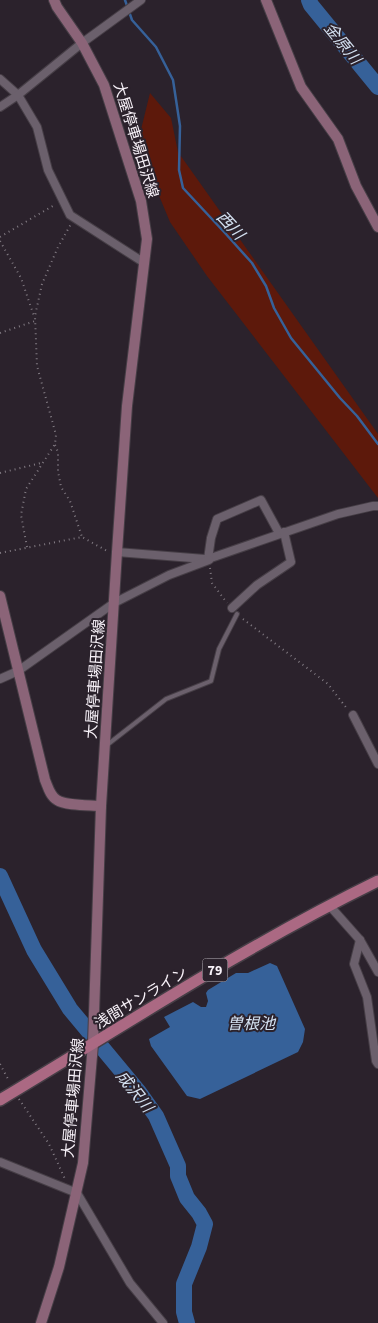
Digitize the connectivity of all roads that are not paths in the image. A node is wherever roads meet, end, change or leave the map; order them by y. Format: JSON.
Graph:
{"nodes":[{"id":1,"x":54,"y":0,"type":"edge"},
{"id":2,"x":141,"y":0,"type":"edge"},
{"id":3,"x":266,"y":0,"type":"edge"},
{"id":4,"x":82,"y":43,"type":"junction"},
{"id":5,"x":0,"y":80,"type":"edge"},
{"id":6,"x":18,"y":95,"type":"junction"},
{"id":7,"x":0,"y":107,"type":"edge"},
{"id":8,"x":378,"y":227,"type":"edge"},
{"id":9,"x":143,"y":262,"type":"junction"},
{"id":10,"x":378,"y":506,"type":"edge"},
{"id":11,"x":282,"y":532,"type":"junction"},
{"id":12,"x":117,"y":552,"type":"junction"},
{"id":13,"x":209,"y":559,"type":"junction"},
{"id":14,"x":0,"y":596,"type":"edge"},
{"id":15,"x":114,"y":603,"type":"junction"},
{"id":16,"x":235,"y":611,"type":"joint"},
{"id":17,"x":18,"y":671,"type":"junction"},
{"id":18,"x":0,"y":680,"type":"edge"},
{"id":19,"x":353,"y":715,"type":"road end"},
{"id":20,"x":106,"y":746,"type":"junction"},
{"id":21,"x":378,"y":764,"type":"edge"},
{"id":22,"x":101,"y":806,"type":"junction"},
{"id":23,"x":378,"y":881,"type":"edge"},
{"id":24,"x":329,"y":905,"type":"junction"},
{"id":25,"x":360,"y":940,"type":"junction"},
{"id":26,"x":378,"y":972,"type":"edge"},
{"id":27,"x":98,"y":1042,"type":"junction"},
{"id":28,"x":378,"y":1064,"type":"edge"},
{"id":29,"x":0,"y":1100,"type":"edge"},
{"id":30,"x":0,"y":1162,"type":"edge"},
{"id":31,"x":77,"y":1194,"type":"junction"},
{"id":32,"x":41,"y":1323,"type":"edge"},
{"id":33,"x":163,"y":1323,"type":"edge"}],
"edges":[{"from":1,"to":4,"type":"main road","name":"大屋停車場田沢線"},
{"from":2,"to":4,"type":"street"},
{"from":3,"to":8,"type":"main road"},
{"from":4,"to":6,"type":"street"},
{"from":4,"to":9,"type":"main road","name":"大屋停車場田沢線"},
{"from":5,"to":6,"type":"street"},
{"from":6,"to":7,"type":"street"},
{"from":6,"to":9,"type":"street"},
{"from":9,"to":12,"type":"main road","name":"大屋停車場田沢線"},
{"from":10,"to":11,"type":"street"},
{"from":11,"to":13,"type":"street"},
{"from":11,"to":13,"type":"street"},
{"from":11,"to":16,"type":"street"},
{"from":12,"to":13,"type":"street"},
{"from":12,"to":15,"type":"main road","name":"大屋停車場田沢線"},
{"from":13,"to":15,"type":"street"},
{"from":14,"to":17,"type":"main road"},
{"from":15,"to":17,"type":"street"},
{"from":15,"to":20,"type":"main road","name":"大屋停車場田沢線"},
{"from":16,"to":20,"type":"lane"},
{"from":17,"to":18,"type":"street"},
{"from":17,"to":22,"type":"main road"},
{"from":19,"to":21,"type":"street"},
{"from":20,"to":22,"type":"main road","name":"大屋停車場田沢線"},
{"from":22,"to":27,"type":"main road","name":"大屋停車場田沢線"},
{"from":23,"to":24,"type":"main road","name":"浅間サンライン","number":"79"},
{"from":24,"to":25,"type":"street"},
{"from":24,"to":27,"type":"main road","name":"浅間サンライン","number":"79"},
{"from":25,"to":26,"type":"street"},
{"from":25,"to":28,"type":"street"},
{"from":27,"to":29,"type":"main road","name":"浅間サンライン","number":"79"},
{"from":27,"to":31,"type":"main road","name":"大屋停車場田沢線"},
{"from":30,"to":31,"type":"street"},
{"from":31,"to":32,"type":"main road","name":"大屋停車場田沢線"},
{"from":31,"to":33,"type":"street"}]}
